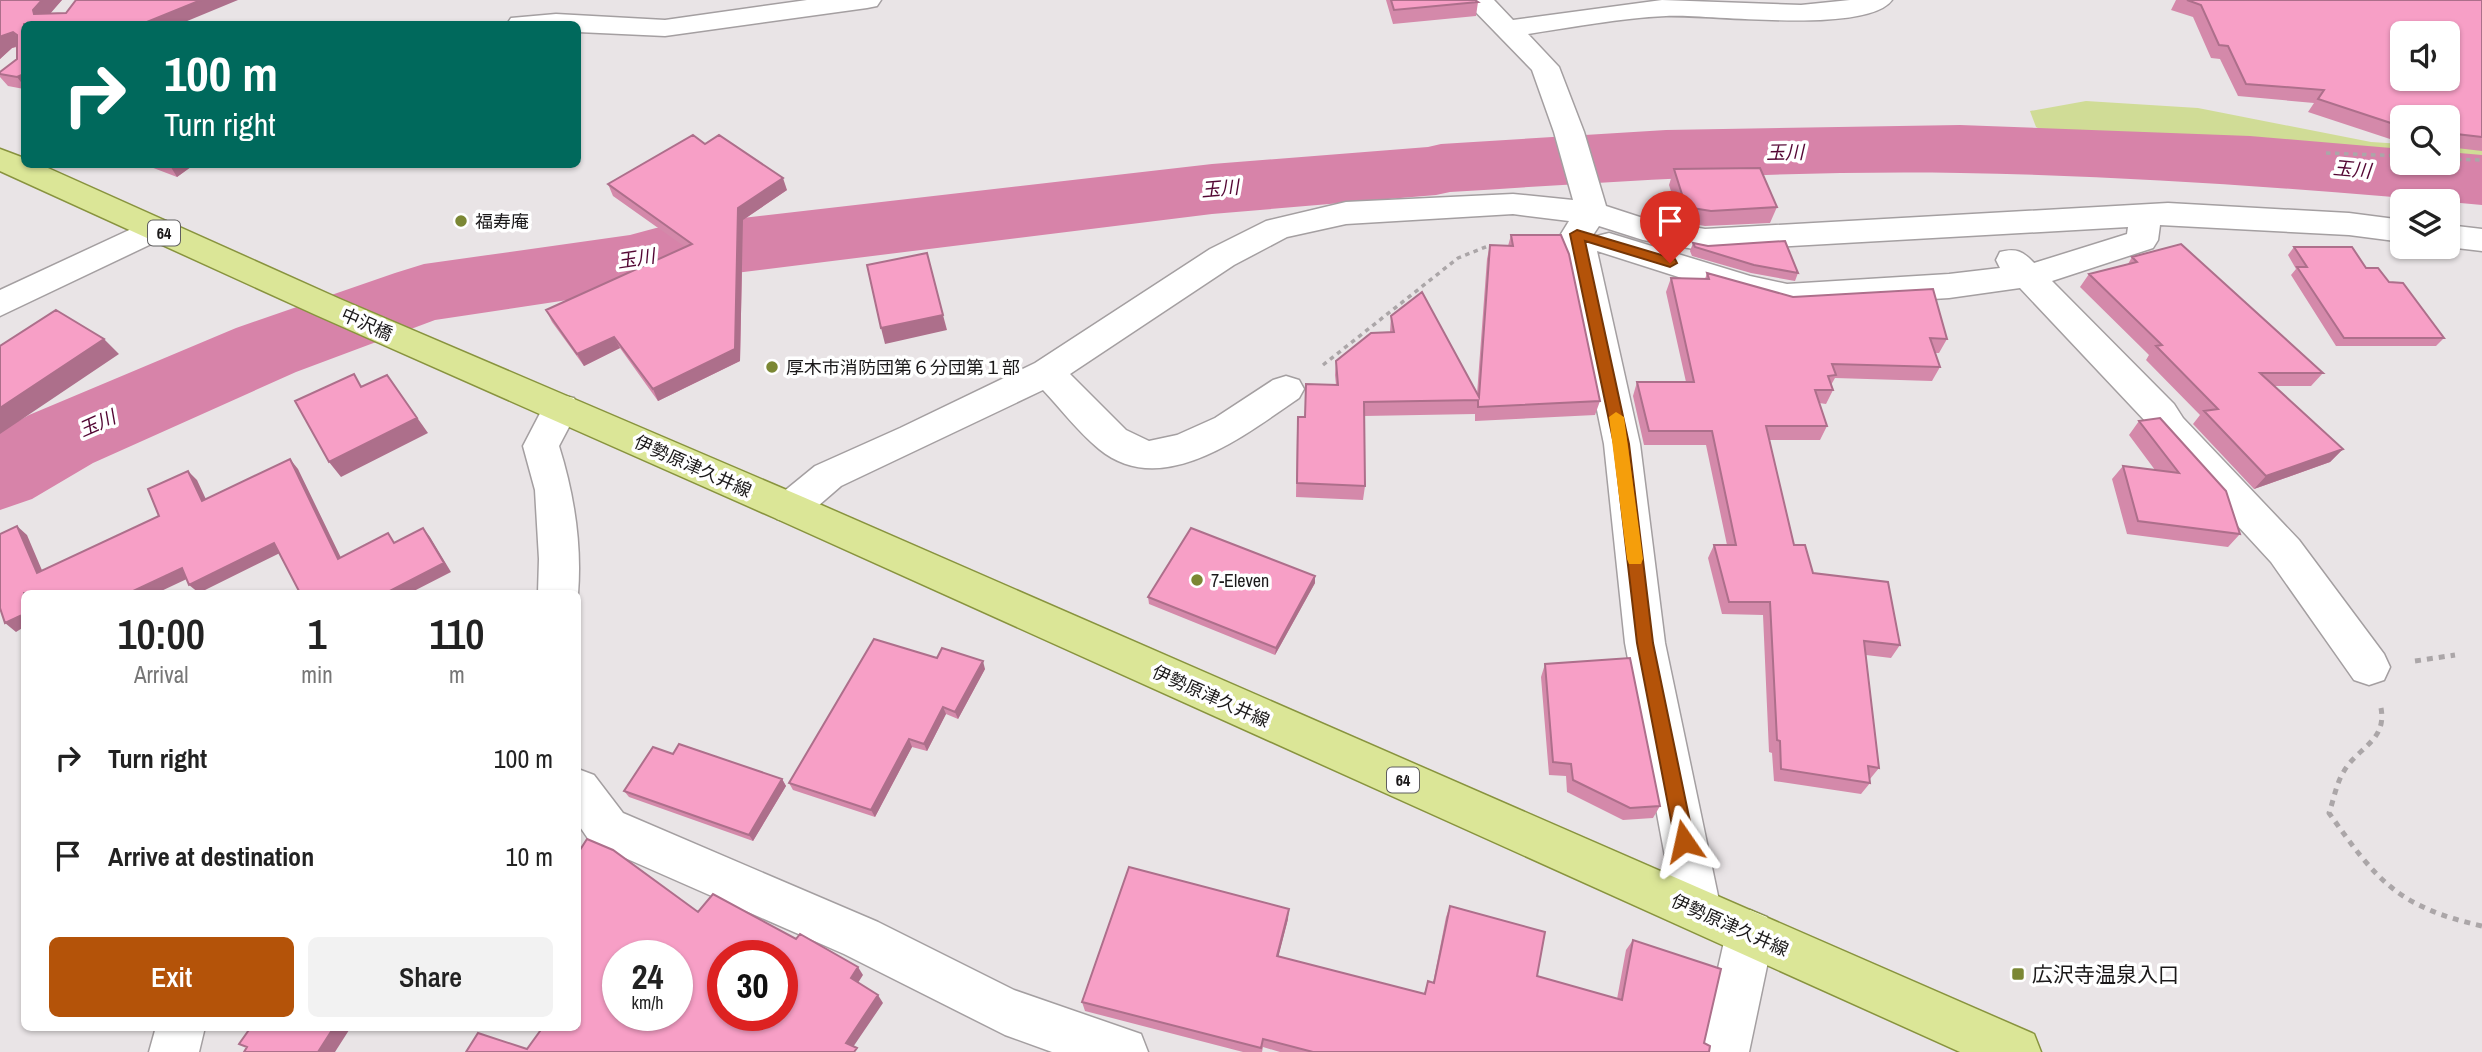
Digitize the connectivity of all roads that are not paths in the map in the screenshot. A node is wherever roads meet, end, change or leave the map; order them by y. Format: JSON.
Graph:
{"nodes":[{"id":1,"x":867,"y":0,"type":"edge"},
{"id":2,"x":1478,"y":0,"type":"edge"},
{"id":3,"x":1878,"y":0,"type":"edge"},
{"id":4,"x":581,"y":23,"type":"edge"},
{"id":5,"x":1507,"y":29,"type":"junction"},
{"id":6,"x":0,"y":159,"type":"edge"},
{"id":7,"x":2146,"y":215,"type":"junction"},
{"id":8,"x":1579,"y":216,"type":"junction"},
{"id":9,"x":1978,"y":226,"type":"junction"},
{"id":10,"x":155,"y":229,"type":"junction"},
{"id":11,"x":2390,"y":229,"type":"edge"},
{"id":12,"x":2460,"y":237,"type":"edge"},
{"id":13,"x":2482,"y":240,"type":"edge"},
{"id":14,"x":2028,"y":276,"type":"junction"},
{"id":15,"x":0,"y":304,"type":"edge"},
{"id":16,"x":407,"y":342,"type":"joint"},
{"id":17,"x":1047,"y":372,"type":"junction"},
{"id":18,"x":1286,"y":389,"type":"road end"},
{"id":19,"x":561,"y":408,"type":"junction"},
{"id":20,"x":790,"y":508,"type":"junction"},
{"id":21,"x":558,"y":590,"type":"edge"},
{"id":22,"x":2369,"y":667,"type":"road end"},
{"id":23,"x":581,"y":793,"type":"edge"},
{"id":24,"x":1698,"y":910,"type":"junction"},
{"id":25,"x":1750,"y":933,"type":"junction"},
{"id":26,"x":180,"y":1031,"type":"edge"},
{"id":27,"x":174,"y":1052,"type":"edge"},
{"id":28,"x":1123,"y":1052,"type":"edge"},
{"id":29,"x":1724,"y":1052,"type":"edge"},
{"id":30,"x":2015,"y":1052,"type":"edge"}],
"edges":[{"from":1,"to":4,"type":"street"},
{"from":2,"to":5,"type":"street"},
{"from":3,"to":5,"type":"street"},
{"from":5,"to":8,"type":"street"},
{"from":6,"to":10,"type":"main road","number":"64"},
{"from":7,"to":9,"type":"street"},
{"from":7,"to":11,"type":"street"},
{"from":7,"to":14,"type":"street"},
{"from":8,"to":9,"type":"street"},
{"from":8,"to":14,"type":"street"},
{"from":8,"to":17,"type":"street"},
{"from":8,"to":24,"type":"street"},
{"from":9,"to":14,"type":"street"},
{"from":10,"to":15,"type":"street"},
{"from":10,"to":16,"type":"main road","name":"中沢橋","number":"64"},
{"from":12,"to":13,"type":"street"},
{"from":14,"to":22,"type":"street"},
{"from":16,"to":19,"type":"main road","name":"伊勢原津久井線","number":"64"},
{"from":17,"to":18,"type":"street"},
{"from":17,"to":20,"type":"street"},
{"from":19,"to":20,"type":"main road","name":"伊勢原津久井線","number":"64"},
{"from":19,"to":21,"type":"street"},
{"from":20,"to":24,"type":"main road","name":"伊勢原津久井線","number":"64"},
{"from":23,"to":28,"type":"street"},
{"from":24,"to":25,"type":"main road","name":"伊勢原津久井線","number":"64"},
{"from":25,"to":29,"type":"street"},
{"from":25,"to":30,"type":"main road","name":"伊勢原津久井線","number":"64"},
{"from":26,"to":27,"type":"street"}]}
